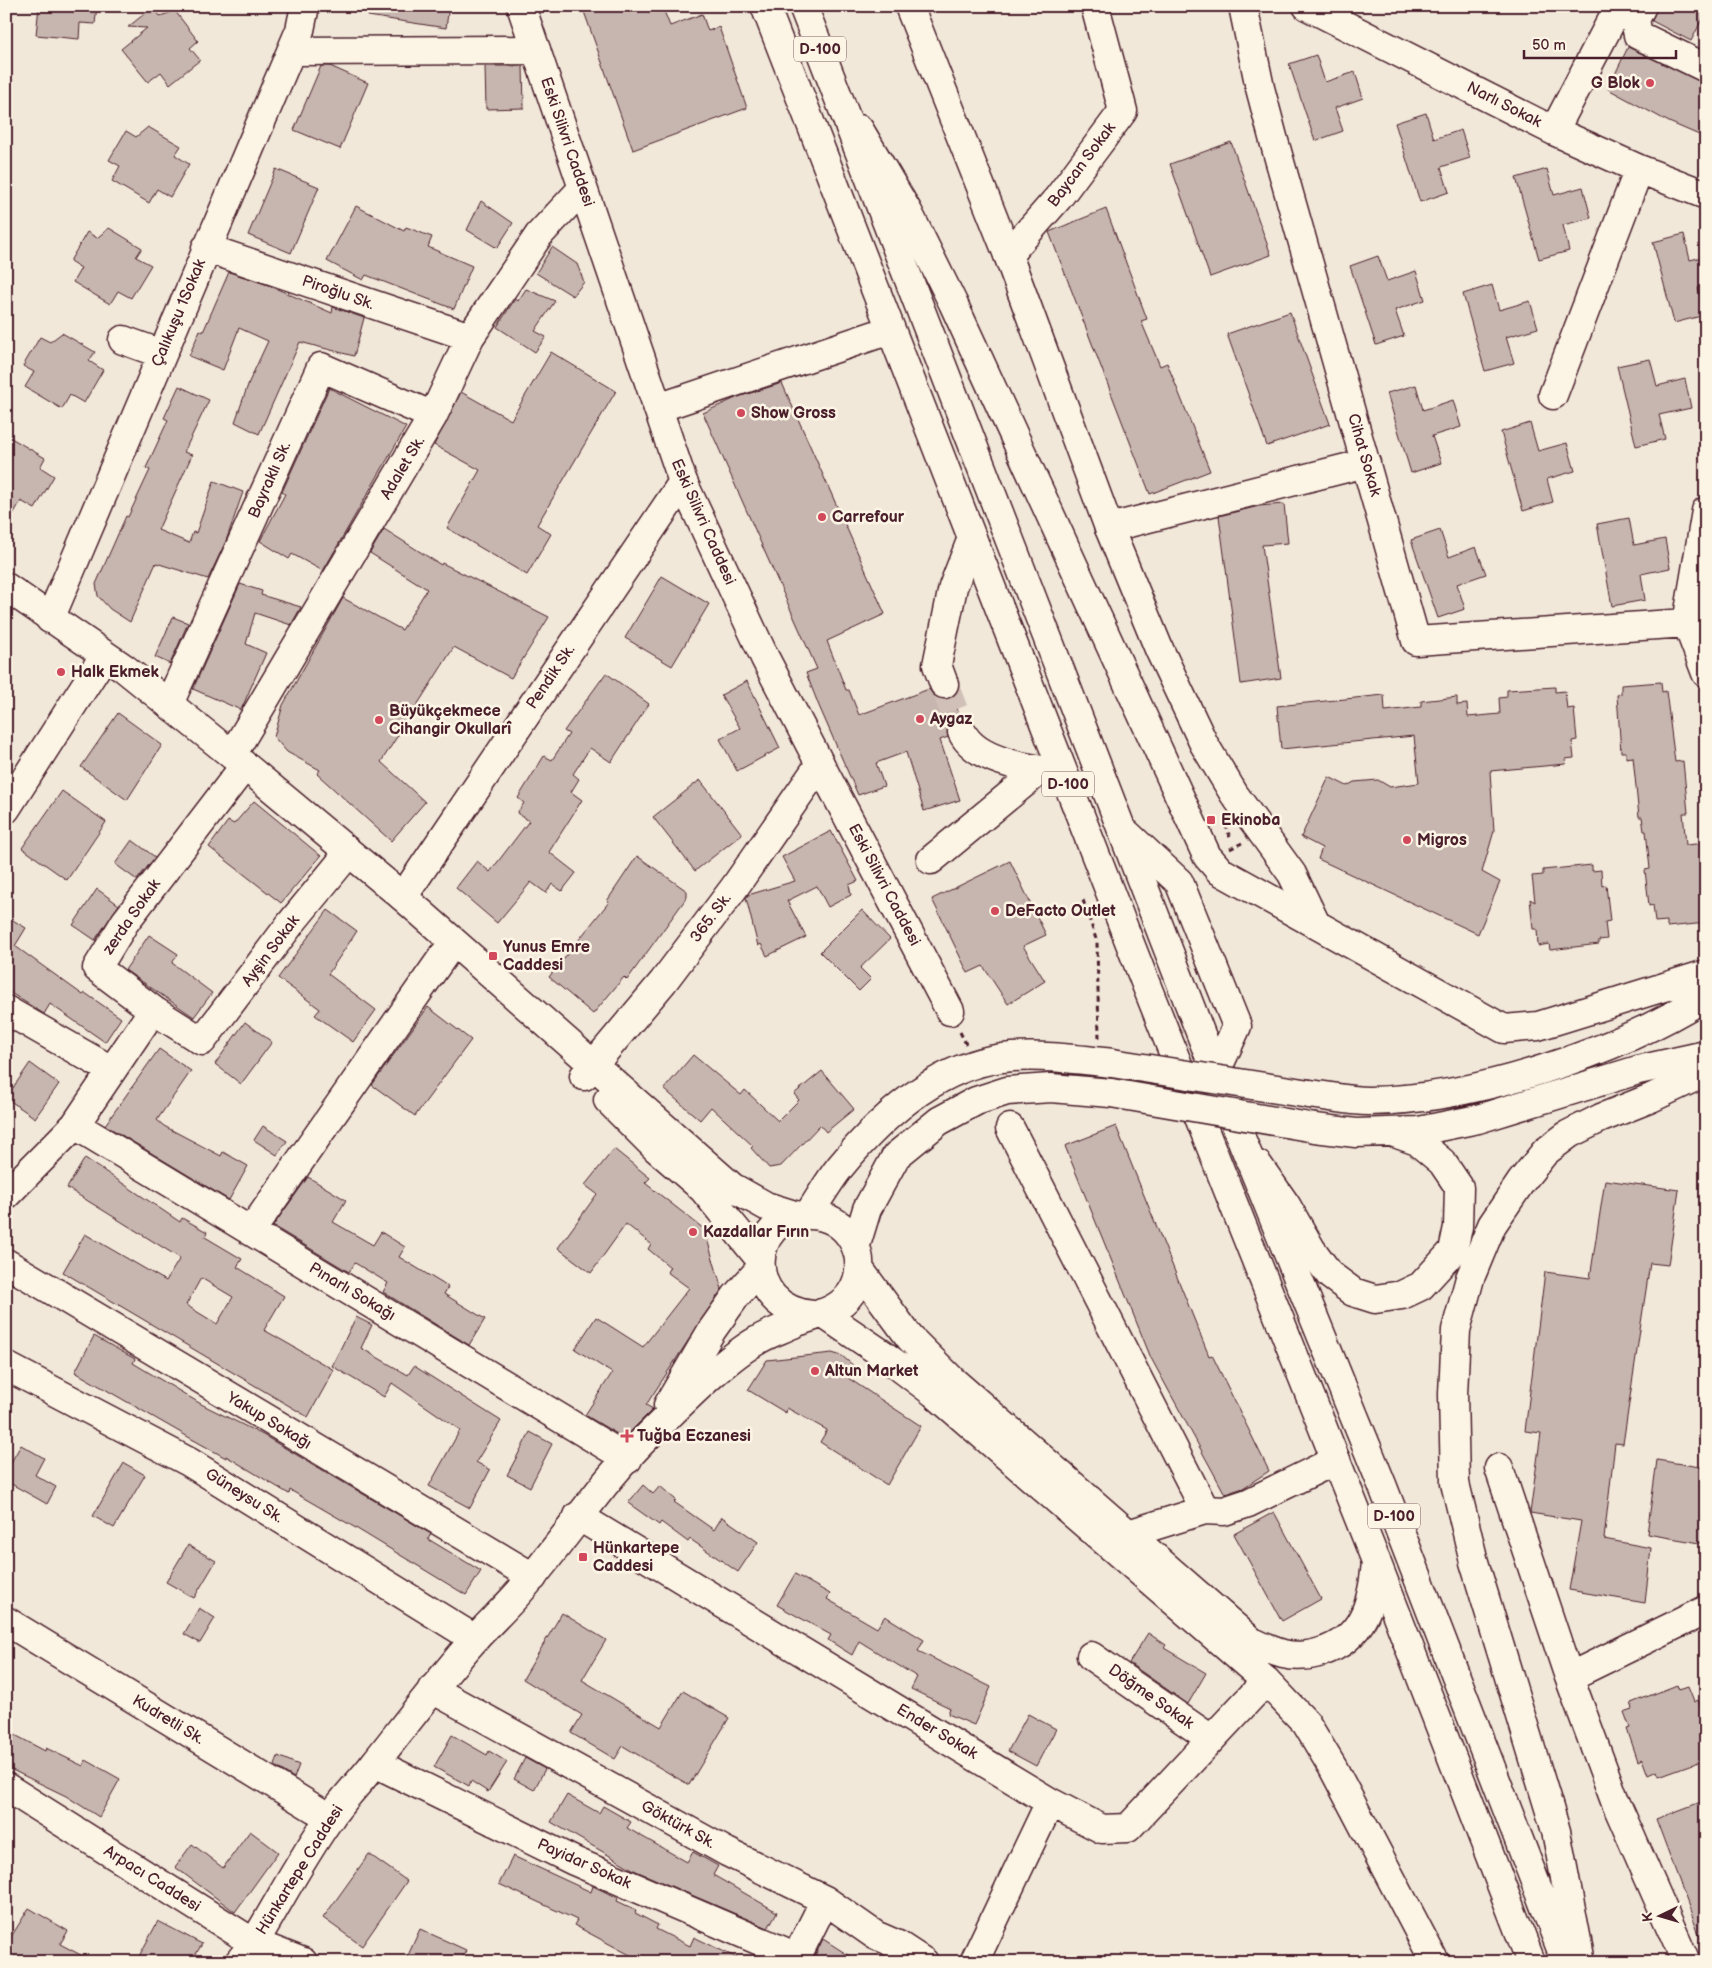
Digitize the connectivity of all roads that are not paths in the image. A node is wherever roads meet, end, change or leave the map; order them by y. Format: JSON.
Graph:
{"nodes":[{"id":1,"x":305,"y":6,"type":"edge"},
{"id":2,"x":521,"y":6,"type":"edge"},
{"id":3,"x":764,"y":6,"type":"edge"},
{"id":4,"x":803,"y":6,"type":"edge"},
{"id":5,"x":909,"y":6,"type":"edge"},
{"id":6,"x":1095,"y":6,"type":"edge"},
{"id":7,"x":1243,"y":6,"type":"edge"},
{"id":8,"x":1307,"y":6,"type":"edge"},
{"id":9,"x":1619,"y":6,"type":"edge"},
{"id":10,"x":1642,"y":6,"type":"edge"},
{"id":11,"x":536,"y":50,"type":"junction"},
{"id":12,"x":291,"y":51,"type":"junction"},
{"id":13,"x":1706,"y":68,"type":"edge"},
{"id":14,"x":837,"y":92,"type":"junction"},
{"id":15,"x":1554,"y":131,"type":"junction"},
{"id":16,"x":1639,"y":169,"type":"junction"},
{"id":17,"x":582,"y":188,"type":"junction"},
{"id":18,"x":1706,"y":195,"type":"edge"},
{"id":19,"x":206,"y":248,"type":"junction"},
{"id":20,"x":1008,"y":255,"type":"junction"},
{"id":21,"x":890,"y":330,"type":"junction"},
{"id":22,"x":470,"y":337,"type":"junction"},
{"id":23,"x":123,"y":340,"type":"dead end"},
{"id":24,"x":162,"y":354,"type":"junction"},
{"id":25,"x":1553,"y":395,"type":"dead end"},
{"id":26,"x":658,"y":408,"type":"junction"},
{"id":27,"x":433,"y":416,"type":"junction"},
{"id":28,"x":1366,"y":463,"type":"junction"},
{"id":29,"x":683,"y":482,"type":"junction"},
{"id":30,"x":1706,"y":511,"type":"edge"},
{"id":31,"x":1109,"y":528,"type":"junction"},
{"id":32,"x":972,"y":538,"type":"junction"},
{"id":33,"x":6,"y":587,"type":"edge"},
{"id":34,"x":6,"y":607,"type":"edge"},
{"id":35,"x":50,"y":619,"type":"junction"},
{"id":36,"x":1687,"y":623,"type":"junction"},
{"id":37,"x":97,"y":667,"type":"junction"},
{"id":38,"x":1706,"y":673,"type":"edge"},
{"id":39,"x":944,"y":684,"type":"tunnel mouth"},
{"id":40,"x":169,"y":704,"type":"junction"},
{"id":41,"x":962,"y":732,"type":"tunnel mouth"},
{"id":42,"x":820,"y":764,"type":"junction"},
{"id":43,"x":234,"y":766,"type":"junction"},
{"id":44,"x":1051,"y":771,"type":"junction"},
{"id":45,"x":6,"y":809,"type":"edge"},
{"id":46,"x":1123,"y":830,"type":"junction"},
{"id":47,"x":931,"y":860,"type":"dead end"},
{"id":48,"x":341,"y":862,"type":"junction"},
{"id":49,"x":403,"y":897,"type":"junction"},
{"id":50,"x":1315,"y":922,"type":"junction"},
{"id":51,"x":444,"y":955,"type":"junction"},
{"id":52,"x":1706,"y":974,"type":"edge"},
{"id":53,"x":1706,"y":996,"type":"edge"},
{"id":54,"x":6,"y":1010,"type":"edge"},
{"id":55,"x":153,"y":1010,"type":"junction"},
{"id":56,"x":950,"y":1011,"type":"road end"},
{"id":57,"x":1706,"y":1055,"type":"edge"},
{"id":58,"x":111,"y":1070,"type":"junction"},
{"id":59,"x":589,"y":1070,"type":"junction"},
{"id":60,"x":1216,"y":1072,"type":"junction"},
{"id":61,"x":1706,"y":1072,"type":"edge"},
{"id":62,"x":75,"y":1125,"type":"junction"},
{"id":63,"x":1010,"y":1128,"type":"dead end"},
{"id":64,"x":1392,"y":1132,"type":"junction"},
{"id":65,"x":1243,"y":1143,"type":"junction"},
{"id":66,"x":6,"y":1195,"type":"edge"},
{"id":67,"x":803,"y":1215,"type":"junction"},
{"id":68,"x":251,"y":1231,"type":"junction"},
{"id":69,"x":858,"y":1257,"type":"junction"},
{"id":70,"x":6,"y":1262,"type":"edge"},
{"id":71,"x":760,"y":1264,"type":"junction"},
{"id":72,"x":818,"y":1314,"type":"junction"},
{"id":73,"x":6,"y":1366,"type":"edge"},
{"id":74,"x":650,"y":1434,"type":"junction"},
{"id":75,"x":628,"y":1460,"type":"junction"},
{"id":76,"x":1336,"y":1460,"type":"junction"},
{"id":77,"x":1499,"y":1468,"type":"dead end"},
{"id":78,"x":1205,"y":1510,"type":"junction"},
{"id":79,"x":578,"y":1516,"type":"junction"},
{"id":80,"x":1128,"y":1534,"type":"junction"},
{"id":81,"x":1376,"y":1561,"type":"junction"},
{"id":82,"x":533,"y":1577,"type":"junction"},
{"id":83,"x":1706,"y":1610,"type":"edge"},
{"id":84,"x":6,"y":1622,"type":"edge"},
{"id":85,"x":475,"y":1639,"type":"junction"},
{"id":86,"x":1091,"y":1656,"type":"dead end"},
{"id":87,"x":1569,"y":1677,"type":"junction"},
{"id":88,"x":1266,"y":1681,"type":"junction"},
{"id":89,"x":432,"y":1689,"type":"junction"},
{"id":90,"x":1211,"y":1739,"type":"junction"},
{"id":91,"x":375,"y":1763,"type":"junction"},
{"id":92,"x":6,"y":1787,"type":"edge"},
{"id":93,"x":1050,"y":1802,"type":"junction"},
{"id":94,"x":330,"y":1818,"type":"junction"},
{"id":95,"x":825,"y":1900,"type":"junction"},
{"id":96,"x":246,"y":1952,"type":"edge"},
{"id":97,"x":796,"y":1959,"type":"edge"},
{"id":98,"x":303,"y":1962,"type":"edge"},
{"id":99,"x":924,"y":1962,"type":"edge"},
{"id":100,"x":974,"y":1962,"type":"edge"},
{"id":101,"x":1434,"y":1962,"type":"edge"},
{"id":102,"x":1531,"y":1962,"type":"edge"},
{"id":103,"x":1566,"y":1962,"type":"edge"},
{"id":104,"x":1581,"y":1962,"type":"edge"},
{"id":105,"x":1686,"y":1962,"type":"edge"}],
"edges":[{"from":1,"to":12,"type":"main road","name":"Çalıkuşu 1Sokak"},
{"from":2,"to":11,"type":"main road","name":"Eski Silivri Caddesi"},
{"from":3,"to":21,"type":"main road","number":"D-100"},
{"from":4,"to":14,"type":"main road","number":"D-100"},
{"from":5,"to":20,"type":"main road"},
{"from":6,"to":20,"type":"main road","name":"Baycan Sokak"},
{"from":7,"to":28,"type":"main road","name":"Cihat Sokak"},
{"from":8,"to":15,"type":"main road","name":"Narlı Sokak"},
{"from":9,"to":15,"type":"main road"},
{"from":10,"to":13,"type":"main road"},
{"from":11,"to":12,"type":"main road"},
{"from":11,"to":17,"type":"main road","name":"Eski Silivri Caddesi"},
{"from":12,"to":19,"type":"main road","name":"Çalıkuşu 1Sokak"},
{"from":14,"to":46,"type":"main road","number":"D-100"},
{"from":14,"to":50,"type":"main road"},
{"from":15,"to":16,"type":"main road","name":"Narlı Sokak"},
{"from":16,"to":18,"type":"main road","name":"Narlı Sokak"},
{"from":16,"to":25,"type":"main road"},
{"from":17,"to":22,"type":"main road","name":"Adalet Sk."},
{"from":17,"to":26,"type":"main road","name":"Eski Silivri Caddesi"},
{"from":19,"to":22,"type":"main road","name":"Piroğlu Sk."},
{"from":19,"to":24,"type":"main road","name":"Çalıkuşu 1Sokak"},
{"from":20,"to":31,"type":"main road"},
{"from":21,"to":26,"type":"main road"},
{"from":21,"to":32,"type":"main road","number":"D-100"},
{"from":22,"to":27,"type":"main road","name":"Adalet Sk."},
{"from":23,"to":24,"type":"main road"},
{"from":24,"to":35,"type":"main road","name":"Çalıkuşu 1Sokak"},
{"from":26,"to":29,"type":"main road","name":"Eski Silivri Caddesi"},
{"from":27,"to":40,"type":"main road","name":"Bayraklı Sk."},
{"from":27,"to":43,"type":"main road","name":"Adalet Sk."},
{"from":28,"to":31,"type":"main road"},
{"from":28,"to":36,"type":"main road","name":"Cihat Sokak"},
{"from":29,"to":42,"type":"main road","name":"Eski Silivri Caddesi"},
{"from":29,"to":49,"type":"main road","name":"Pendik Sk."},
{"from":30,"to":36,"type":"main road"},
{"from":31,"to":50,"type":"main road"},
{"from":32,"to":39,"type":"main road"},
{"from":32,"to":44,"type":"main road","number":"D-100"},
{"from":33,"to":35,"type":"main road"},
{"from":34,"to":37,"type":"main road"},
{"from":35,"to":40,"type":"main road"},
{"from":36,"to":38,"type":"main road"},
{"from":37,"to":43,"type":"main road"},
{"from":37,"to":45,"type":"main road"},
{"from":40,"to":43,"type":"main road"},
{"from":41,"to":44,"type":"main road"},
{"from":42,"to":56,"type":"main road","name":"Eski Silivri Caddesi"},
{"from":42,"to":59,"type":"main road","name":"365. Sk."},
{"from":43,"to":48,"type":"main road"},
{"from":43,"to":49,"type":"main road"},
{"from":43,"to":55,"type":"main road","name":"zerda Sokak"},
{"from":44,"to":47,"type":"main road"},
{"from":44,"to":76,"type":"main road","number":"D-100"},
{"from":46,"to":60,"type":"main road","number":"D-100"},
{"from":46,"to":60,"type":"main road"},
{"from":48,"to":51,"type":"main road"},
{"from":48,"to":55,"type":"main road","name":"Ayşin Sokak"},
{"from":49,"to":59,"type":"main road"},
{"from":50,"to":52,"type":"main road"},
{"from":51,"to":59,"type":"main road"},
{"from":51,"to":68,"type":"main road"},
{"from":53,"to":67,"type":"main road","bridge":true},
{"from":54,"to":58,"type":"main road"},
{"from":55,"to":58,"type":"main road"},
{"from":57,"to":64,"type":"main road"},
{"from":58,"to":62,"type":"main road"},
{"from":59,"to":67,"type":"main road"},
{"from":59,"to":71,"type":"main road"},
{"from":60,"to":65,"type":"main road","number":"D-100"},
{"from":61,"to":104,"type":"main road"},
{"from":62,"to":66,"type":"main road"},
{"from":62,"to":68,"type":"main road","name":"Pınarlı Sokağı"},
{"from":63,"to":78,"type":"main road"},
{"from":64,"to":65,"type":"main road"},
{"from":64,"to":69,"type":"main road","bridge":true},
{"from":65,"to":103,"type":"main road","number":"D-100"},
{"from":67,"to":69,"type":"main road"},
{"from":67,"to":71,"type":"main road"},
{"from":68,"to":75,"type":"main road","name":"Pınarlı Sokağı"},
{"from":69,"to":72,"type":"main road"},
{"from":69,"to":80,"type":"main road"},
{"from":70,"to":82,"type":"main road","name":"Yakup Sokağı"},
{"from":71,"to":72,"type":"main road"},
{"from":71,"to":74,"type":"main road"},
{"from":72,"to":74,"type":"main road"},
{"from":72,"to":88,"type":"main road"},
{"from":73,"to":85,"type":"main road","name":"Güneysu Sk."},
{"from":74,"to":75,"type":"main road","name":"Hünkartepe Caddesi"},
{"from":75,"to":79,"type":"main road","name":"Hünkartepe Caddesi"},
{"from":76,"to":78,"type":"main road"},
{"from":76,"to":81,"type":"main road","number":"D-100"},
{"from":77,"to":87,"type":"main road"},
{"from":78,"to":80,"type":"main road"},
{"from":79,"to":82,"type":"main road","name":"Hünkartepe Caddesi"},
{"from":79,"to":93,"type":"main road","name":"Ender Sokak"},
{"from":80,"to":81,"type":"main road"},
{"from":81,"to":102,"type":"main road","number":"D-100"},
{"from":82,"to":85,"type":"main road","name":"Hünkartepe Caddesi"},
{"from":83,"to":87,"type":"main road"},
{"from":84,"to":94,"type":"main road","name":"Kudretli Sk."},
{"from":85,"to":89,"type":"main road","name":"Hünkartepe Caddesi"},
{"from":86,"to":90,"type":"main road","name":"Döğme Sokak"},
{"from":87,"to":105,"type":"main road"},
{"from":88,"to":90,"type":"main road","name":"Ender Sokak"},
{"from":88,"to":101,"type":"main road"},
{"from":89,"to":91,"type":"main road","name":"Hünkartepe Caddesi"},
{"from":89,"to":95,"type":"main road","name":"Göktürk Sk."},
{"from":90,"to":93,"type":"main road","name":"Ender Sokak"},
{"from":91,"to":94,"type":"main road","name":"Hünkartepe Caddesi"},
{"from":91,"to":97,"type":"main road","name":"Payidar Sokak"},
{"from":92,"to":96,"type":"main road","name":"Arpacı Caddesi"},
{"from":93,"to":100,"type":"main road"},
{"from":94,"to":96,"type":"main road","name":"Hünkartepe Caddesi"},
{"from":95,"to":97,"type":"main road"},
{"from":95,"to":99,"type":"main road","name":"Göktürk Sk."},
{"from":96,"to":98,"type":"main road","name":"Arpacı Caddesi"}]}
